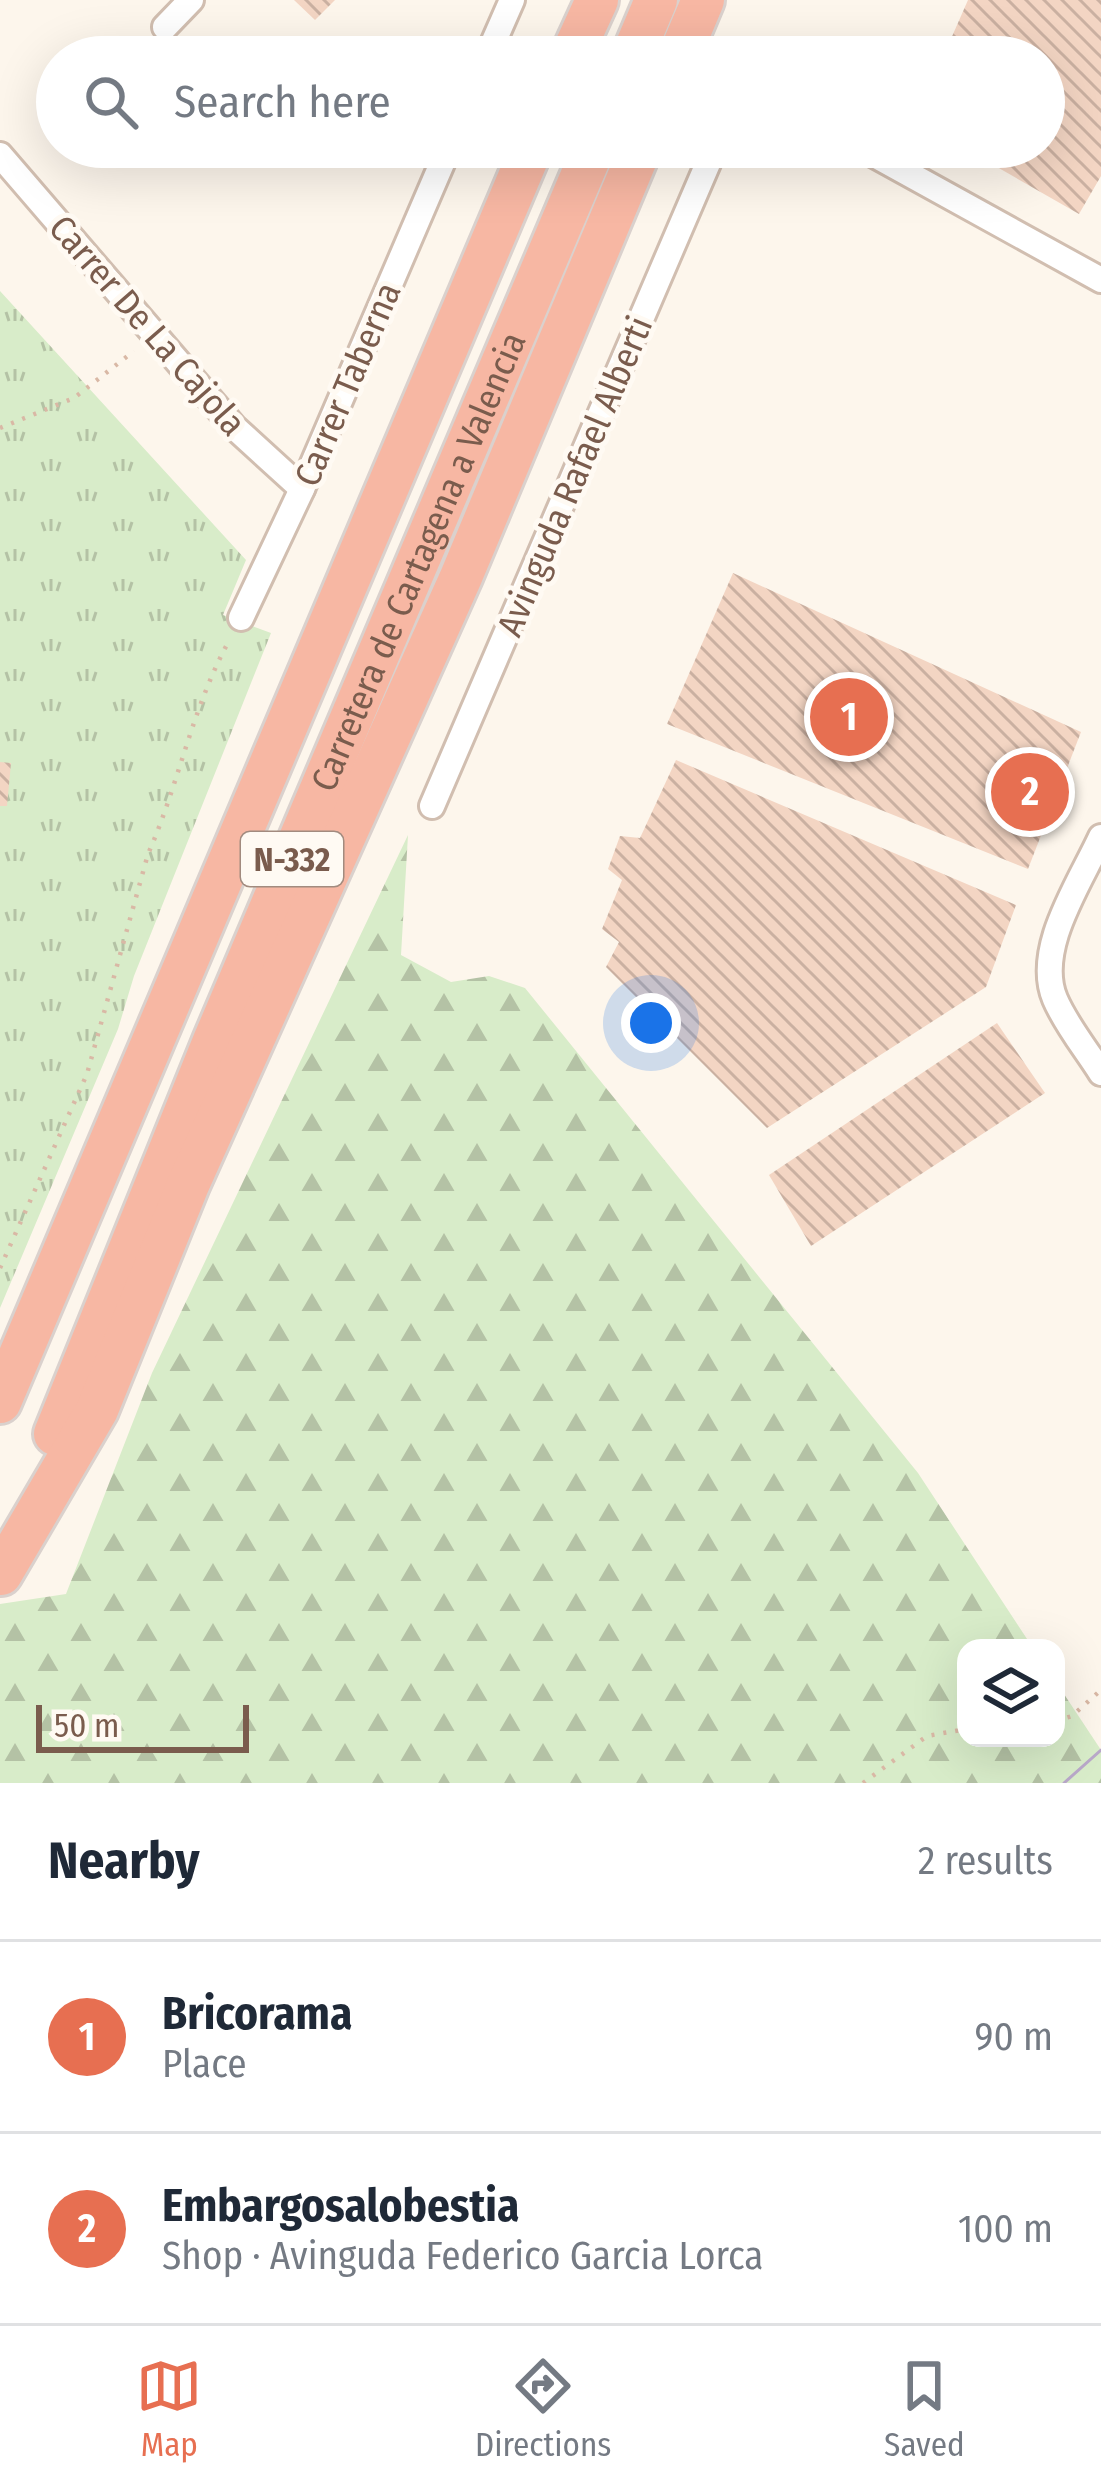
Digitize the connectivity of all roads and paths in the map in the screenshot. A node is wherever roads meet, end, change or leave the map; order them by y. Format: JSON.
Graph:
{"nodes":[{"id":1,"x":191,"y":0,"type":"edge"},
{"id":2,"x":512,"y":0,"type":"edge"},
{"id":3,"x":597,"y":0,"type":"edge"},
{"id":4,"x":656,"y":0,"type":"edge"},
{"id":5,"x":703,"y":0,"type":"edge"},
{"id":6,"x":165,"y":27,"type":"dead end"},
{"id":7,"x":496,"y":36,"type":"edge"},
{"id":8,"x":581,"y":36,"type":"edge"},
{"id":9,"x":641,"y":36,"type":"edge"},
{"id":10,"x":688,"y":36,"type":"edge"},
{"id":11,"x":0,"y":155,"type":"edge"},
{"id":12,"x":440,"y":168,"type":"edge"},
{"id":13,"x":523,"y":168,"type":"edge"},
{"id":14,"x":585,"y":168,"type":"edge"},
{"id":15,"x":632,"y":168,"type":"edge"},
{"id":16,"x":706,"y":168,"type":"edge"},
{"id":17,"x":898,"y":168,"type":"edge"},
{"id":18,"x":1101,"y":280,"type":"edge"},
{"id":19,"x":154,"y":334,"type":"junction"},
{"id":20,"x":0,"y":428,"type":"edge"},
{"id":21,"x":302,"y":489,"type":"junction"},
{"id":22,"x":241,"y":618,"type":"joint"},
{"id":23,"x":432,"y":806,"type":"dead end"},
{"id":24,"x":1101,"y":838,"type":"edge"},
{"id":25,"x":1101,"y":1073,"type":"edge"},
{"id":26,"x":0,"y":1268,"type":"edge"},
{"id":27,"x":0,"y":1402,"type":"edge"},
{"id":28,"x":0,"y":1575,"type":"edge"},
{"id":29,"x":1101,"y":1690,"type":"edge"},
{"id":30,"x":1065,"y":1718,"type":"edge"},
{"id":31,"x":957,"y":1731,"type":"edge"},
{"id":32,"x":863,"y":1783,"type":"edge"}],
"edges":[{"from":1,"to":6,"type":"street"},
{"from":2,"to":7,"type":"street"},
{"from":3,"to":8,"type":"highway"},
{"from":4,"to":9,"type":"highway"},
{"from":5,"to":10,"type":"highway"},
{"from":11,"to":19,"type":"street","name":"Carrer De La Cajola"},
{"from":12,"to":21,"type":"street","name":"Carrer Taberna"},
{"from":13,"to":27,"type":"highway","name":"Carretera de Cartagena a Valencia","number":"N-332"},
{"from":14,"to":28,"type":"highway","name":"Carretera de Cartagena a Valencia","number":"N-332"},
{"from":15,"to":28,"type":"highway"},
{"from":16,"to":23,"type":"street","name":"Avinguda Rafael Alberti"},
{"from":17,"to":18,"type":"street"},
{"from":19,"to":20,"type":"path"},
{"from":19,"to":21,"type":"street","name":"Carrer De La Cajola"},
{"from":21,"to":22,"type":"street","name":"Carrer Taberna"},
{"from":22,"to":26,"type":"path"},
{"from":24,"to":25,"type":"street"},
{"from":29,"to":30,"type":"path"},
{"from":31,"to":32,"type":"path"}]}
